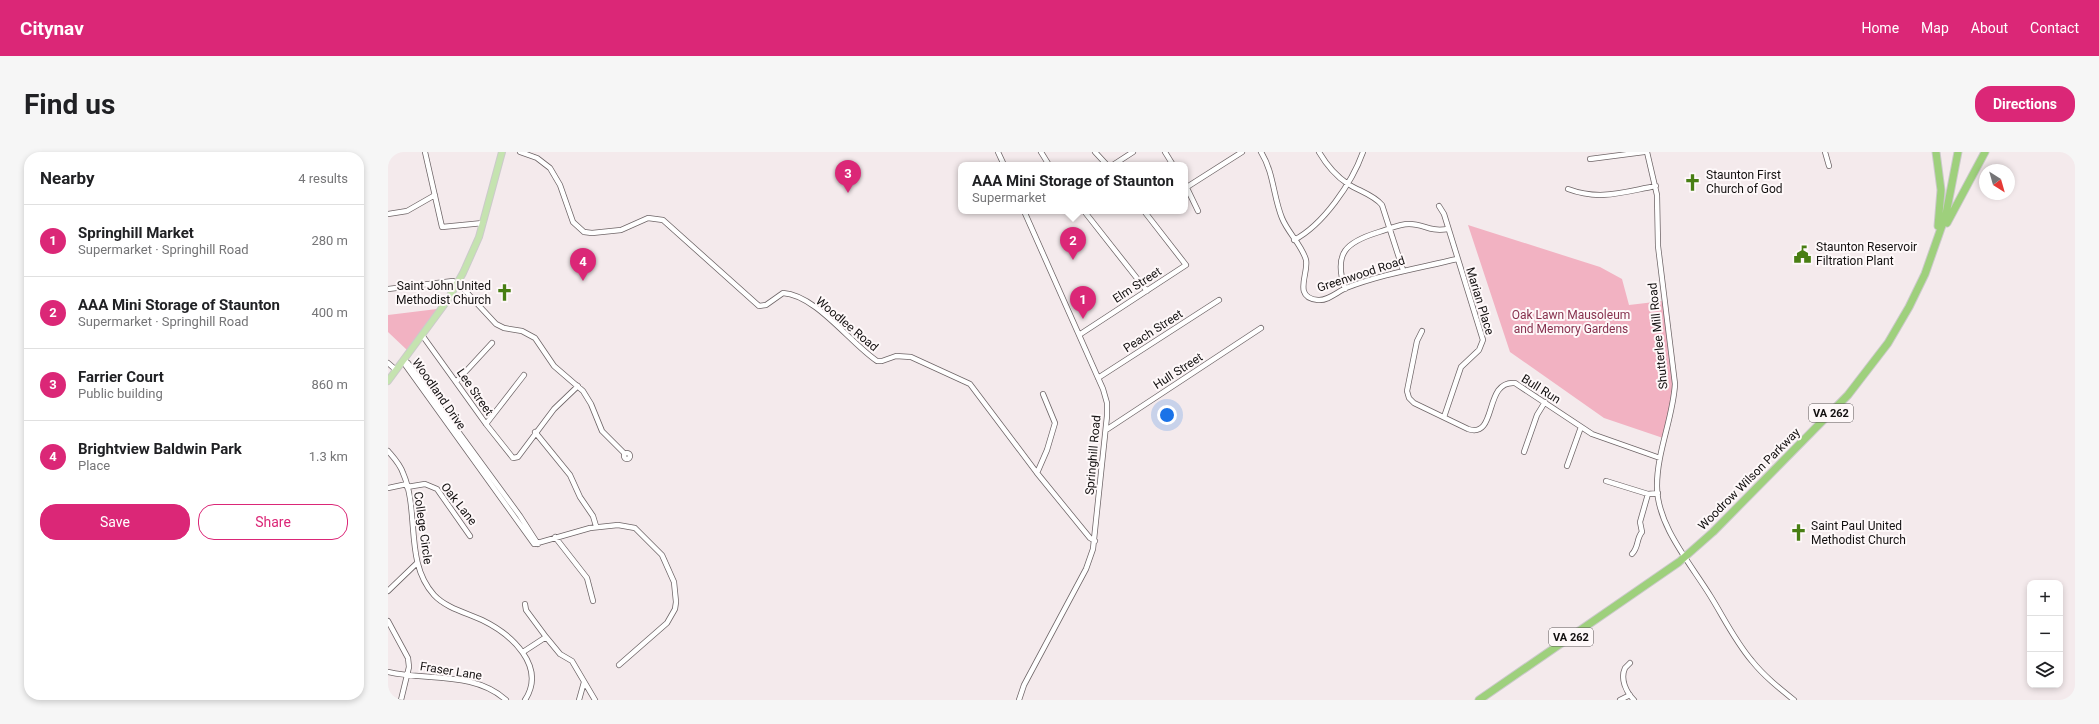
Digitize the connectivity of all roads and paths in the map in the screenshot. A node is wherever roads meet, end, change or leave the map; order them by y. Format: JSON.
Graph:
{"nodes":[{"id":1,"x":425,"y":152,"type":"edge"},
{"id":2,"x":502,"y":152,"type":"edge"},
{"id":3,"x":520,"y":152,"type":"edge"},
{"id":4,"x":998,"y":152,"type":"edge"},
{"id":5,"x":1041,"y":152,"type":"edge"},
{"id":6,"x":1096,"y":152,"type":"edge"},
{"id":7,"x":1133,"y":152,"type":"edge"},
{"id":8,"x":1165,"y":152,"type":"edge"},
{"id":9,"x":1242,"y":152,"type":"edge"},
{"id":10,"x":1261,"y":152,"type":"edge"},
{"id":11,"x":1319,"y":152,"type":"edge"},
{"id":12,"x":1363,"y":152,"type":"edge"},
{"id":13,"x":1645,"y":152,"type":"edge"},
{"id":14,"x":1825,"y":152,"type":"edge"},
{"id":15,"x":1936,"y":152,"type":"edge"},
{"id":16,"x":1958,"y":152,"type":"edge"},
{"id":17,"x":1985,"y":152,"type":"edge"},
{"id":18,"x":1590,"y":159,"type":"dead end"},
{"id":19,"x":1003,"y":162,"type":"edge"},
{"id":20,"x":1047,"y":162,"type":"edge"},
{"id":21,"x":1104,"y":162,"type":"edge"},
{"id":22,"x":1118,"y":162,"type":"edge"},
{"id":23,"x":1171,"y":162,"type":"edge"},
{"id":24,"x":1829,"y":166,"type":"dead end"},
{"id":25,"x":1347,"y":183,"type":"junction"},
{"id":26,"x":1188,"y":185,"type":"edge"},
{"id":27,"x":1656,"y":186,"type":"junction"},
{"id":28,"x":1568,"y":189,"type":"dead end"},
{"id":29,"x":1188,"y":190,"type":"edge"},
{"id":30,"x":434,"y":195,"type":"junction"},
{"id":31,"x":1440,"y":206,"type":"dead end"},
{"id":32,"x":1198,"y":211,"type":"dead end"},
{"id":33,"x":388,"y":214,"type":"edge"},
{"id":34,"x":1025,"y":214,"type":"edge"},
{"id":35,"x":1086,"y":214,"type":"edge"},
{"id":36,"x":1146,"y":214,"type":"edge"},
{"id":37,"x":483,"y":223,"type":"junction"},
{"id":38,"x":1390,"y":228,"type":"junction"},
{"id":39,"x":1448,"y":229,"type":"junction"},
{"id":40,"x":1294,"y":240,"type":"junction"},
{"id":41,"x":1457,"y":259,"type":"junction"},
{"id":42,"x":1403,"y":270,"type":"junction"},
{"id":43,"x":1925,"y":272,"type":"junction"},
{"id":44,"x":458,"y":283,"type":"junction"},
{"id":45,"x":1345,"y":288,"type":"junction"},
{"id":46,"x":388,"y":289,"type":"edge"},
{"id":47,"x":1147,"y":291,"type":"junction"},
{"id":48,"x":1219,"y":300,"type":"dead end"},
{"id":49,"x":1261,"y":328,"type":"dead end"},
{"id":50,"x":1422,"y":331,"type":"dead end"},
{"id":51,"x":422,"y":334,"type":"junction"},
{"id":52,"x":1079,"y":335,"type":"junction"},
{"id":53,"x":492,"y":343,"type":"dead end"},
{"id":54,"x":404,"y":360,"type":"junction"},
{"id":55,"x":388,"y":363,"type":"edge"},
{"id":56,"x":396,"y":370,"type":"junction"},
{"id":57,"x":524,"y":375,"type":"dead end"},
{"id":58,"x":1098,"y":378,"type":"junction"},
{"id":59,"x":388,"y":381,"type":"edge"},
{"id":60,"x":456,"y":382,"type":"junction"},
{"id":61,"x":578,"y":386,"type":"junction"},
{"id":62,"x":1043,"y":394,"type":"dead end"},
{"id":63,"x":1545,"y":402,"type":"junction"},
{"id":64,"x":1444,"y":418,"type":"junction"},
{"id":65,"x":486,"y":424,"type":"junction"},
{"id":66,"x":1581,"y":427,"type":"junction"},
{"id":67,"x":1106,"y":430,"type":"junction"},
{"id":68,"x":535,"y":432,"type":"junction"},
{"id":69,"x":388,"y":450,"type":"edge"},
{"id":70,"x":1524,"y":452,"type":"dead end"},
{"id":71,"x":625,"y":454,"type":"dead end"},
{"id":72,"x":1660,"y":458,"type":"junction"},
{"id":73,"x":1567,"y":466,"type":"dead end"},
{"id":74,"x":1037,"y":473,"type":"junction"},
{"id":75,"x":1606,"y":481,"type":"dead end"},
{"id":76,"x":407,"y":486,"type":"junction"},
{"id":77,"x":388,"y":488,"type":"edge"},
{"id":78,"x":1648,"y":494,"type":"junction"},
{"id":79,"x":1658,"y":494,"type":"junction"},
{"id":80,"x":596,"y":526,"type":"junction"},
{"id":81,"x":470,"y":536,"type":"dead end"},
{"id":82,"x":555,"y":537,"type":"junction"},
{"id":83,"x":1095,"y":541,"type":"junction"},
{"id":84,"x":1632,"y":554,"type":"dead end"},
{"id":85,"x":1686,"y":555,"type":"junction"},
{"id":86,"x":417,"y":563,"type":"junction"},
{"id":87,"x":388,"y":591,"type":"edge"},
{"id":88,"x":593,"y":601,"type":"dead end"},
{"id":89,"x":525,"y":604,"type":"dead end"},
{"id":90,"x":388,"y":621,"type":"edge"},
{"id":91,"x":546,"y":638,"type":"junction"},
{"id":92,"x":523,"y":652,"type":"junction"},
{"id":93,"x":1630,"y":663,"type":"dead end"},
{"id":94,"x":619,"y":665,"type":"dead end"},
{"id":95,"x":388,"y":672,"type":"edge"},
{"id":96,"x":407,"y":674,"type":"junction"},
{"id":97,"x":584,"y":682,"type":"junction"},
{"id":98,"x":1630,"y":695,"type":"junction"},
{"id":99,"x":401,"y":700,"type":"edge"},
{"id":100,"x":506,"y":700,"type":"edge"},
{"id":101,"x":525,"y":700,"type":"edge"},
{"id":102,"x":579,"y":700,"type":"edge"},
{"id":103,"x":595,"y":700,"type":"edge"},
{"id":104,"x":1019,"y":700,"type":"edge"},
{"id":105,"x":1479,"y":700,"type":"edge"},
{"id":106,"x":1620,"y":700,"type":"edge"},
{"id":107,"x":1634,"y":700,"type":"edge"},
{"id":108,"x":1794,"y":700,"type":"edge"}],
"edges":[{"from":1,"to":30,"type":"street"},
{"from":2,"to":37,"type":"main road"},
{"from":3,"to":74,"type":"street","name":"Woodlee Road"},
{"from":4,"to":19,"type":"street"},
{"from":5,"to":20,"type":"street"},
{"from":6,"to":21,"type":"street"},
{"from":7,"to":22,"type":"street"},
{"from":8,"to":23,"type":"street"},
{"from":9,"to":26,"type":"street"},
{"from":10,"to":40,"type":"street","name":"Greenwood Road"},
{"from":11,"to":25,"type":"street"},
{"from":12,"to":25,"type":"street"},
{"from":13,"to":18,"type":"street"},
{"from":13,"to":27,"type":"street","name":"Shutterlee Mill Road"},
{"from":14,"to":24,"type":"street"},
{"from":15,"to":43,"type":"highway"},
{"from":16,"to":43,"type":"highway","name":"Woodrow Wilson Parkway","number":"VA 262"},
{"from":17,"to":43,"type":"highway"},
{"from":25,"to":38,"type":"street"},
{"from":25,"to":40,"type":"street"},
{"from":27,"to":28,"type":"street"},
{"from":27,"to":72,"type":"street","name":"Shutterlee Mill Road"},
{"from":29,"to":32,"type":"street"},
{"from":30,"to":33,"type":"street"},
{"from":30,"to":37,"type":"street"},
{"from":31,"to":39,"type":"street","name":"Marian Place"},
{"from":34,"to":52,"type":"street","name":"Springhill Road"},
{"from":35,"to":47,"type":"street"},
{"from":36,"to":47,"type":"street","name":"Elm Street"},
{"from":37,"to":44,"type":"main road"},
{"from":38,"to":39,"type":"street"},
{"from":38,"to":42,"type":"street"},
{"from":38,"to":45,"type":"street"},
{"from":39,"to":41,"type":"street","name":"Marian Place"},
{"from":40,"to":45,"type":"street","name":"Greenwood Road"},
{"from":41,"to":42,"type":"street","name":"Greenwood Road"},
{"from":41,"to":64,"type":"street","name":"Marian Place"},
{"from":42,"to":45,"type":"street","name":"Greenwood Road"},
{"from":43,"to":85,"type":"highway","name":"Woodrow Wilson Parkway","number":"VA 262"},
{"from":44,"to":46,"type":"street"},
{"from":44,"to":51,"type":"main road"},
{"from":44,"to":61,"type":"street"},
{"from":47,"to":52,"type":"street","name":"Elm Street"},
{"from":48,"to":58,"type":"street","name":"Peach Street"},
{"from":49,"to":67,"type":"street","name":"Hull Street"},
{"from":50,"to":64,"type":"street","name":"Bull Run"},
{"from":51,"to":54,"type":"main road"},
{"from":51,"to":60,"type":"street","name":"Lee Street"},
{"from":52,"to":58,"type":"street","name":"Springhill Road"},
{"from":53,"to":60,"type":"street"},
{"from":54,"to":56,"type":"main road"},
{"from":54,"to":82,"type":"street","name":"Woodland Drive"},
{"from":55,"to":56,"type":"street"},
{"from":56,"to":59,"type":"main road"},
{"from":57,"to":65,"type":"street"},
{"from":58,"to":67,"type":"street","name":"Springhill Road"},
{"from":60,"to":65,"type":"street","name":"Lee Street"},
{"from":61,"to":68,"type":"street"},
{"from":61,"to":71,"type":"street"},
{"from":62,"to":74,"type":"street"},
{"from":63,"to":64,"type":"street","name":"Bull Run"},
{"from":63,"to":66,"type":"street","name":"Bull Run"},
{"from":63,"to":70,"type":"street"},
{"from":65,"to":68,"type":"street","name":"Lee Street"},
{"from":66,"to":72,"type":"street","name":"Bull Run"},
{"from":66,"to":73,"type":"street"},
{"from":67,"to":83,"type":"street","name":"Springhill Road"},
{"from":68,"to":80,"type":"street"},
{"from":69,"to":76,"type":"street","name":"College Circle"},
{"from":72,"to":79,"type":"street","name":"Shutterlee Mill Road"},
{"from":74,"to":83,"type":"street","name":"Woodlee Road"},
{"from":75,"to":78,"type":"street"},
{"from":76,"to":77,"type":"street","name":"Oak Lane"},
{"from":76,"to":81,"type":"street","name":"Oak Lane"},
{"from":76,"to":86,"type":"street","name":"College Circle"},
{"from":78,"to":79,"type":"street"},
{"from":78,"to":84,"type":"street"},
{"from":79,"to":85,"type":"street","name":"Shutterlee Mill Road"},
{"from":80,"to":82,"type":"street","name":"Woodland Drive"},
{"from":80,"to":94,"type":"street","name":"Woodland Drive"},
{"from":82,"to":88,"type":"street"},
{"from":83,"to":104,"type":"street","name":"Springhill Road"},
{"from":85,"to":105,"type":"highway","name":"Woodrow Wilson Parkway","number":"VA 262"},
{"from":85,"to":108,"type":"street","name":"Shutterlee Mill Road"},
{"from":86,"to":87,"type":"street"},
{"from":86,"to":92,"type":"street","name":"College Circle"},
{"from":89,"to":91,"type":"street"},
{"from":90,"to":96,"type":"street"},
{"from":91,"to":92,"type":"street"},
{"from":91,"to":97,"type":"street"},
{"from":92,"to":101,"type":"street","name":"College Circle"},
{"from":93,"to":98,"type":"street"},
{"from":95,"to":96,"type":"street","name":"Fraser Lane"},
{"from":96,"to":99,"type":"street"},
{"from":96,"to":100,"type":"street","name":"Fraser Lane"},
{"from":97,"to":102,"type":"street"},
{"from":97,"to":103,"type":"street"},
{"from":98,"to":106,"type":"street"},
{"from":98,"to":107,"type":"street"}]}
